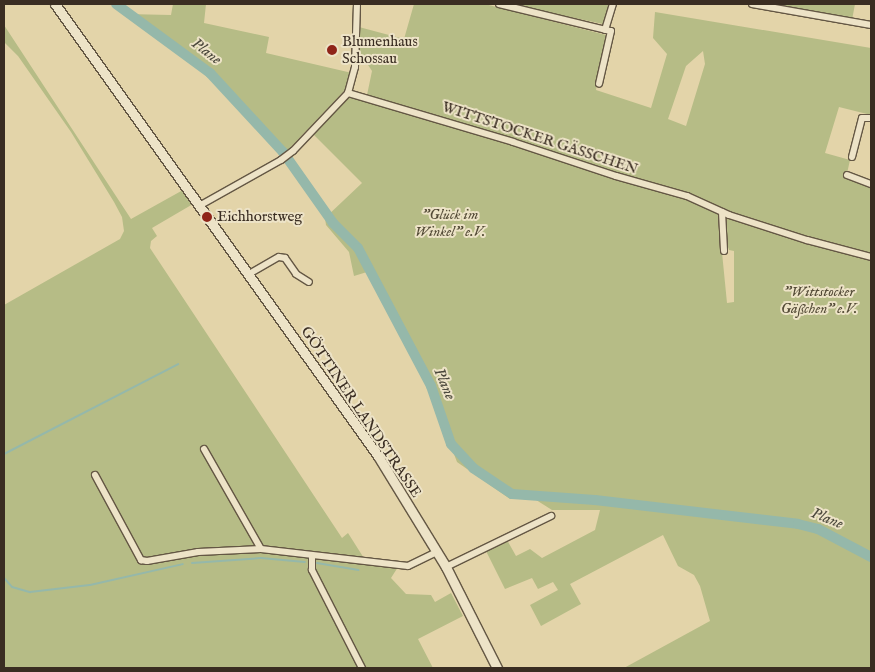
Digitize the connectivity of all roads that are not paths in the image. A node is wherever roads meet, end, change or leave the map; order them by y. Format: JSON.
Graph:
{"nodes":[{"id":1,"x":55,"y":4,"type":"edge"},
{"id":2,"x":356,"y":4,"type":"edge"},
{"id":3,"x":499,"y":4,"type":"edge"},
{"id":4,"x":613,"y":4,"type":"edge"},
{"id":5,"x":752,"y":4,"type":"edge"},
{"id":6,"x":871,"y":25,"type":"edge"},
{"id":7,"x":605,"y":30,"type":"junction"},
{"id":8,"x":599,"y":84,"type":"dead end"},
{"id":9,"x":348,"y":93,"type":"junction"},
{"id":10,"x":871,"y":118,"type":"edge"},
{"id":11,"x":852,"y":157,"type":"dead end"},
{"id":12,"x":847,"y":175,"type":"dead end"},
{"id":13,"x":871,"y":184,"type":"edge"},
{"id":14,"x":199,"y":206,"type":"junction"},
{"id":15,"x":722,"y":212,"type":"junction"},
{"id":16,"x":724,"y":251,"type":"dead end"},
{"id":17,"x":871,"y":257,"type":"edge"},
{"id":18,"x":249,"y":274,"type":"junction"},
{"id":19,"x":309,"y":282,"type":"dead end"},
{"id":20,"x":204,"y":449,"type":"dead end"},
{"id":21,"x":95,"y":475,"type":"dead end"},
{"id":22,"x":550,"y":516,"type":"dead end"},
{"id":23,"x":260,"y":550,"type":"junction"},
{"id":24,"x":437,"y":552,"type":"junction"},
{"id":25,"x":312,"y":556,"type":"junction"},
{"id":26,"x":446,"y":567,"type":"junction"},
{"id":27,"x":362,"y":668,"type":"edge"},
{"id":28,"x":497,"y":668,"type":"edge"}],
"edges":[{"from":1,"to":14,"type":"street","name":"GÖTTINER LANDSTRASSE"},
{"from":2,"to":9,"type":"street"},
{"from":3,"to":7,"type":"street"},
{"from":4,"to":7,"type":"street"},
{"from":5,"to":6,"type":"street"},
{"from":7,"to":8,"type":"street"},
{"from":9,"to":14,"type":"street"},
{"from":9,"to":15,"type":"street","name":"WITTSTOCKER GÄSSCHEN"},
{"from":10,"to":11,"type":"street"},
{"from":12,"to":13,"type":"street"},
{"from":14,"to":18,"type":"street","name":"GÖTTINER LANDSTRASSE"},
{"from":15,"to":16,"type":"street"},
{"from":15,"to":17,"type":"street","name":"WITTSTOCKER GÄSSCHEN"},
{"from":18,"to":19,"type":"street"},
{"from":18,"to":24,"type":"street","name":"GÖTTINER LANDSTRASSE"},
{"from":20,"to":23,"type":"street"},
{"from":21,"to":23,"type":"street"},
{"from":22,"to":26,"type":"street"},
{"from":23,"to":25,"type":"street"},
{"from":24,"to":25,"type":"street"},
{"from":24,"to":26,"type":"street","name":"GÖTTINER LANDSTRASSE"},
{"from":25,"to":27,"type":"street"},
{"from":26,"to":28,"type":"street","name":"GÖTTINER LANDSTRASSE"}]}
